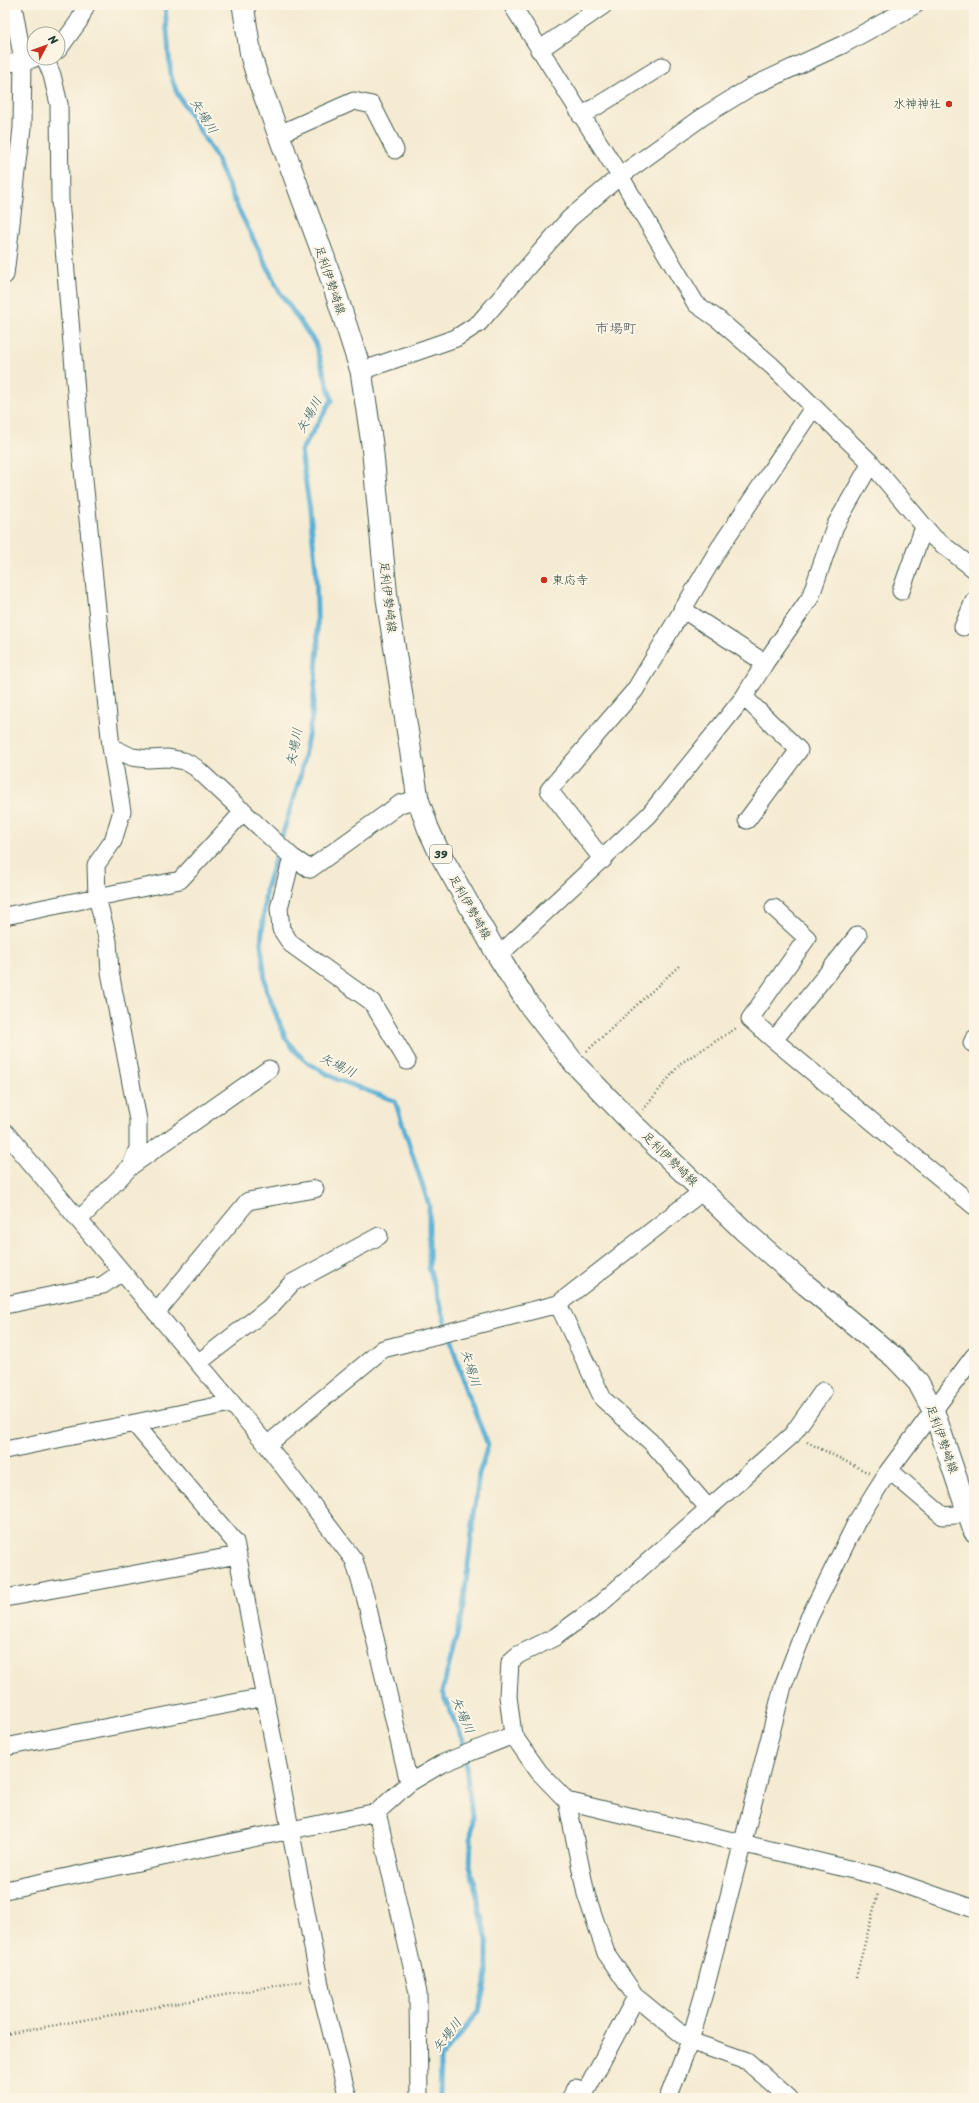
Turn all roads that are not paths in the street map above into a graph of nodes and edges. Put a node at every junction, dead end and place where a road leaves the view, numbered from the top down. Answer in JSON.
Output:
{"nodes":[{"id":1,"x":13,"y":5,"type":"edge"},
{"id":2,"x":86,"y":5,"type":"edge"},
{"id":3,"x":243,"y":5,"type":"edge"},
{"id":4,"x":512,"y":5,"type":"edge"},
{"id":5,"x":604,"y":5,"type":"edge"},
{"id":6,"x":915,"y":5,"type":"edge"},
{"id":7,"x":66,"y":39,"type":"edge"},
{"id":8,"x":539,"y":50,"type":"junction"},
{"id":9,"x":26,"y":60,"type":"edge"},
{"id":10,"x":22,"y":61,"type":"junction"},
{"id":11,"x":5,"y":64,"type":"edge"},
{"id":12,"x":48,"y":66,"type":"edge"},
{"id":13,"x":662,"y":66,"type":"dead end"},
{"id":14,"x":581,"y":116,"type":"junction"},
{"id":15,"x":277,"y":135,"type":"junction"},
{"id":16,"x":395,"y":150,"type":"dead end"},
{"id":17,"x":620,"y":176,"type":"junction"},
{"id":18,"x":5,"y":275,"type":"edge"},
{"id":19,"x":361,"y":371,"type":"junction"},
{"id":20,"x":813,"y":408,"type":"junction"},
{"id":21,"x":871,"y":463,"type":"junction"},
{"id":22,"x":924,"y":527,"type":"junction"},
{"id":23,"x":974,"y":569,"type":"edge"},
{"id":24,"x":901,"y":591,"type":"dead end"},
{"id":25,"x":974,"y":601,"type":"edge"},
{"id":26,"x":682,"y":609,"type":"junction"},
{"id":27,"x":963,"y":627,"type":"dead end"},
{"id":28,"x":765,"y":663,"type":"junction"},
{"id":29,"x":744,"y":697,"type":"junction"},
{"id":30,"x":112,"y":747,"type":"junction"},
{"id":31,"x":418,"y":800,"type":"junction"},
{"id":32,"x":244,"y":811,"type":"junction"},
{"id":33,"x":747,"y":820,"type":"dead end"},
{"id":34,"x":292,"y":857,"type":"junction"},
{"id":35,"x":602,"y":860,"type":"junction"},
{"id":36,"x":97,"y":897,"type":"junction"},
{"id":37,"x":774,"y":908,"type":"dead end"},
{"id":38,"x":5,"y":916,"type":"edge"},
{"id":39,"x":858,"y":935,"type":"dead end"},
{"id":40,"x":498,"y":956,"type":"junction"},
{"id":41,"x":974,"y":1039,"type":"edge"},
{"id":42,"x":774,"y":1040,"type":"junction"},
{"id":43,"x":974,"y":1044,"type":"edge"},
{"id":44,"x":407,"y":1061,"type":"dead end"},
{"id":45,"x":269,"y":1069,"type":"dead end"},
{"id":46,"x":9,"y":1141,"type":"edge"},
{"id":47,"x":131,"y":1166,"type":"junction"},
{"id":48,"x":315,"y":1189,"type":"dead end"},
{"id":49,"x":703,"y":1190,"type":"junction"},
{"id":50,"x":974,"y":1206,"type":"edge"},
{"id":51,"x":79,"y":1220,"type":"junction"},
{"id":52,"x":379,"y":1236,"type":"dead end"},
{"id":53,"x":122,"y":1272,"type":"junction"},
{"id":54,"x":558,"y":1304,"type":"junction"},
{"id":55,"x":5,"y":1305,"type":"edge"},
{"id":56,"x":156,"y":1313,"type":"junction"},
{"id":57,"x":974,"y":1356,"type":"edge"},
{"id":58,"x":198,"y":1363,"type":"junction"},
{"id":59,"x":823,"y":1391,"type":"dead end"},
{"id":60,"x":231,"y":1403,"type":"junction"},
{"id":61,"x":934,"y":1412,"type":"junction"},
{"id":62,"x":134,"y":1423,"type":"junction"},
{"id":63,"x":267,"y":1445,"type":"junction"},
{"id":64,"x":5,"y":1450,"type":"edge"},
{"id":65,"x":886,"y":1475,"type":"junction"},
{"id":66,"x":709,"y":1509,"type":"junction"},
{"id":67,"x":971,"y":1522,"type":"edge"},
{"id":68,"x":238,"y":1555,"type":"junction"},
{"id":69,"x":5,"y":1598,"type":"edge"},
{"id":70,"x":265,"y":1697,"type":"junction"},
{"id":71,"x":513,"y":1735,"type":"junction"},
{"id":72,"x":5,"y":1747,"type":"edge"},
{"id":73,"x":409,"y":1783,"type":"junction"},
{"id":74,"x":567,"y":1801,"type":"junction"},
{"id":75,"x":376,"y":1812,"type":"junction"},
{"id":76,"x":290,"y":1830,"type":"junction"},
{"id":77,"x":744,"y":1844,"type":"junction"},
{"id":78,"x":5,"y":1890,"type":"edge"},
{"id":79,"x":974,"y":1909,"type":"edge"},
{"id":80,"x":636,"y":1997,"type":"junction"},
{"id":81,"x":690,"y":2041,"type":"junction"},
{"id":82,"x":348,"y":2098,"type":"edge"},
{"id":83,"x":420,"y":2098,"type":"edge"},
{"id":84,"x":571,"y":2098,"type":"edge"},
{"id":85,"x":668,"y":2098,"type":"edge"},
{"id":86,"x":789,"y":2098,"type":"edge"}],
"edges":[{"from":1,"to":10,"type":"street"},
{"from":2,"to":7,"type":"street"},
{"from":3,"to":15,"type":"main road","name":"足利伊勢崎線","number":"39"},
{"from":4,"to":8,"type":"street"},
{"from":5,"to":8,"type":"street"},
{"from":6,"to":17,"type":"street"},
{"from":8,"to":14,"type":"street"},
{"from":9,"to":10,"type":"street"},
{"from":10,"to":11,"type":"street"},
{"from":10,"to":18,"type":"street"},
{"from":12,"to":30,"type":"street"},
{"from":13,"to":14,"type":"street"},
{"from":14,"to":17,"type":"street"},
{"from":15,"to":16,"type":"street"},
{"from":15,"to":19,"type":"main road","name":"足利伊勢崎線","number":"39"},
{"from":17,"to":19,"type":"street"},
{"from":17,"to":20,"type":"street"},
{"from":19,"to":31,"type":"main road","name":"足利伊勢崎線","number":"39"},
{"from":20,"to":21,"type":"street"},
{"from":20,"to":26,"type":"street"},
{"from":21,"to":22,"type":"street"},
{"from":21,"to":28,"type":"street"},
{"from":22,"to":23,"type":"street"},
{"from":22,"to":24,"type":"street"},
{"from":25,"to":27,"type":"street"},
{"from":26,"to":28,"type":"street"},
{"from":26,"to":35,"type":"street"},
{"from":28,"to":29,"type":"street"},
{"from":29,"to":33,"type":"street"},
{"from":29,"to":35,"type":"street"},
{"from":30,"to":32,"type":"street"},
{"from":30,"to":36,"type":"street"},
{"from":31,"to":34,"type":"street"},
{"from":31,"to":40,"type":"main road","name":"足利伊勢崎線","number":"39"},
{"from":32,"to":34,"type":"street"},
{"from":32,"to":36,"type":"street"},
{"from":34,"to":44,"type":"street"},
{"from":35,"to":40,"type":"street"},
{"from":36,"to":38,"type":"street"},
{"from":36,"to":47,"type":"street"},
{"from":37,"to":42,"type":"street"},
{"from":39,"to":42,"type":"street"},
{"from":40,"to":49,"type":"main road","name":"足利伊勢崎線","number":"39"},
{"from":41,"to":43,"type":"street"},
{"from":42,"to":50,"type":"street"},
{"from":45,"to":47,"type":"street"},
{"from":46,"to":51,"type":"street"},
{"from":47,"to":51,"type":"street"},
{"from":48,"to":56,"type":"street"},
{"from":49,"to":54,"type":"street"},
{"from":49,"to":61,"type":"main road","name":"足利伊勢崎線","number":"39"},
{"from":51,"to":53,"type":"street"},
{"from":52,"to":58,"type":"street"},
{"from":53,"to":55,"type":"street"},
{"from":53,"to":56,"type":"street"},
{"from":54,"to":63,"type":"street"},
{"from":54,"to":66,"type":"street"},
{"from":56,"to":58,"type":"street"},
{"from":57,"to":61,"type":"street"},
{"from":58,"to":60,"type":"street"},
{"from":59,"to":66,"type":"street"},
{"from":60,"to":62,"type":"street"},
{"from":60,"to":63,"type":"street"},
{"from":61,"to":65,"type":"street"},
{"from":61,"to":67,"type":"main road","name":"足利伊勢崎線","number":"39"},
{"from":62,"to":64,"type":"street"},
{"from":62,"to":68,"type":"street"},
{"from":63,"to":73,"type":"street"},
{"from":65,"to":67,"type":"street"},
{"from":65,"to":77,"type":"street"},
{"from":66,"to":71,"type":"street"},
{"from":68,"to":69,"type":"street"},
{"from":68,"to":70,"type":"street"},
{"from":70,"to":72,"type":"street"},
{"from":70,"to":76,"type":"street"},
{"from":71,"to":73,"type":"street"},
{"from":71,"to":74,"type":"street"},
{"from":73,"to":75,"type":"street"},
{"from":74,"to":77,"type":"street"},
{"from":74,"to":80,"type":"street"},
{"from":75,"to":76,"type":"street"},
{"from":75,"to":83,"type":"street"},
{"from":76,"to":78,"type":"street"},
{"from":76,"to":82,"type":"street"},
{"from":77,"to":79,"type":"street"},
{"from":77,"to":81,"type":"street"},
{"from":80,"to":81,"type":"street"},
{"from":80,"to":84,"type":"street"},
{"from":81,"to":85,"type":"street"},
{"from":81,"to":86,"type":"street"}]}
